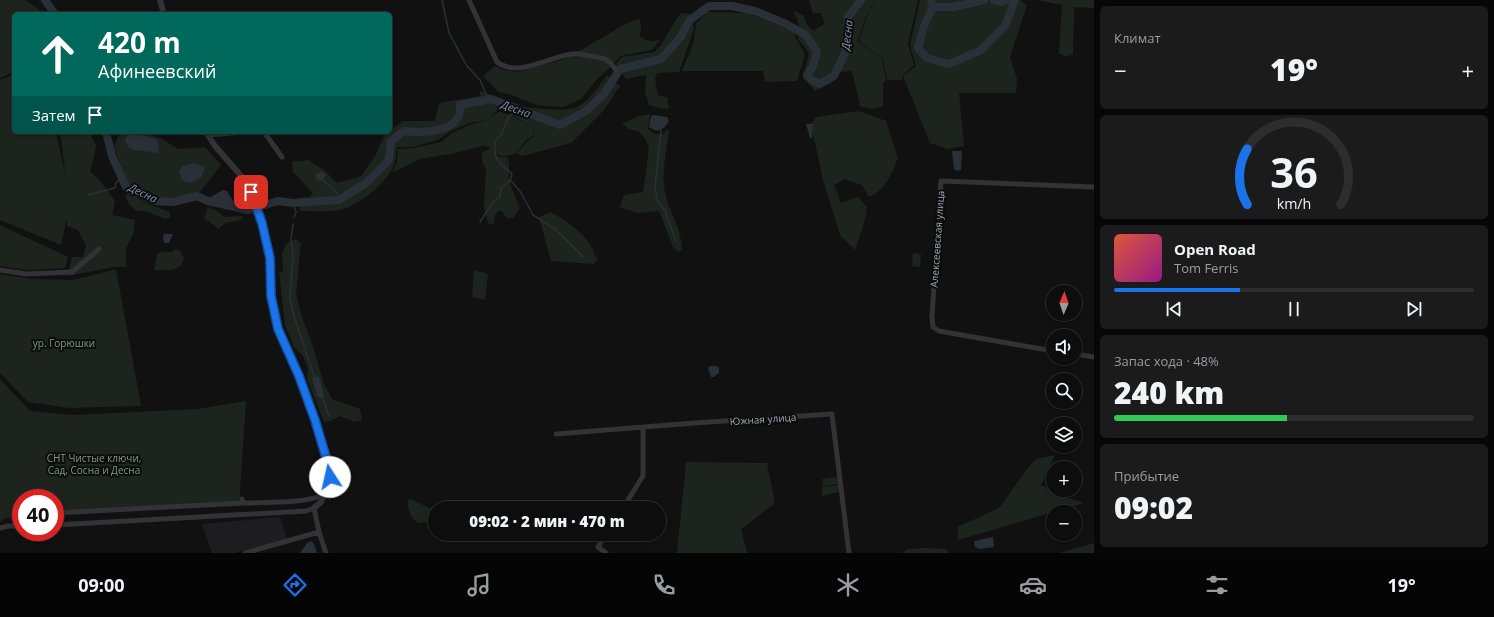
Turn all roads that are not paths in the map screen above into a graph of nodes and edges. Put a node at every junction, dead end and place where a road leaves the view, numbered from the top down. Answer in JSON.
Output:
{"nodes":[{"id":1,"x":160,"y":0,"type":"edge"},
{"id":2,"x":469,"y":0,"type":"edge"},
{"id":3,"x":163,"y":12,"type":"edge"},
{"id":4,"x":616,"y":70,"type":"dead end"},
{"id":5,"x":207,"y":134,"type":"edge"},
{"id":6,"x":265,"y":134,"type":"edge"},
{"id":7,"x":282,"y":157,"type":"dead end"},
{"id":8,"x":1094,"y":187,"type":"edge"},
{"id":9,"x":99,"y":249,"type":"dead end"},
{"id":10,"x":0,"y":270,"type":"edge"},
{"id":11,"x":1046,"y":350,"type":"edge"},
{"id":12,"x":1082,"y":355,"type":"edge"},
{"id":13,"x":1094,"y":357,"type":"edge"},
{"id":14,"x":643,"y":428,"type":"junction"},
{"id":15,"x":556,"y":434,"type":"dead end"},
{"id":16,"x":325,"y":495,"type":"junction"},
{"id":17,"x":627,"y":501,"type":"edge"},
{"id":18,"x":314,"y":508,"type":"junction"},
{"id":19,"x":64,"y":512,"type":"edge"},
{"id":20,"x":64,"y":524,"type":"edge"},
{"id":21,"x":12,"y":526,"type":"edge"},
{"id":22,"x":0,"y":528,"type":"edge"},
{"id":23,"x":319,"y":532,"type":"junction"},
{"id":24,"x":602,"y":541,"type":"edge"},
{"id":25,"x":245,"y":553,"type":"edge"},
{"id":26,"x":326,"y":553,"type":"edge"},
{"id":27,"x":606,"y":553,"type":"edge"},
{"id":28,"x":849,"y":553,"type":"edge"}],
"edges":[{"from":1,"to":3,"type":"street"},
{"from":2,"to":4,"type":"street"},
{"from":5,"to":16,"type":"street"},
{"from":6,"to":7,"type":"street"},
{"from":8,"to":11,"type":"street","name":"Алексеевская улица"},
{"from":9,"to":10,"type":"street"},
{"from":12,"to":13,"type":"street"},
{"from":14,"to":15,"type":"street","name":"Южная улица"},
{"from":14,"to":17,"type":"street"},
{"from":14,"to":28,"type":"street","name":"Южная улица"},
{"from":16,"to":18,"type":"street"},
{"from":16,"to":19,"type":"street"},
{"from":18,"to":20,"type":"street"},
{"from":18,"to":23,"type":"street"},
{"from":21,"to":22,"type":"street"},
{"from":23,"to":25,"type":"street"},
{"from":23,"to":26,"type":"street"},
{"from":24,"to":27,"type":"street"}]}
